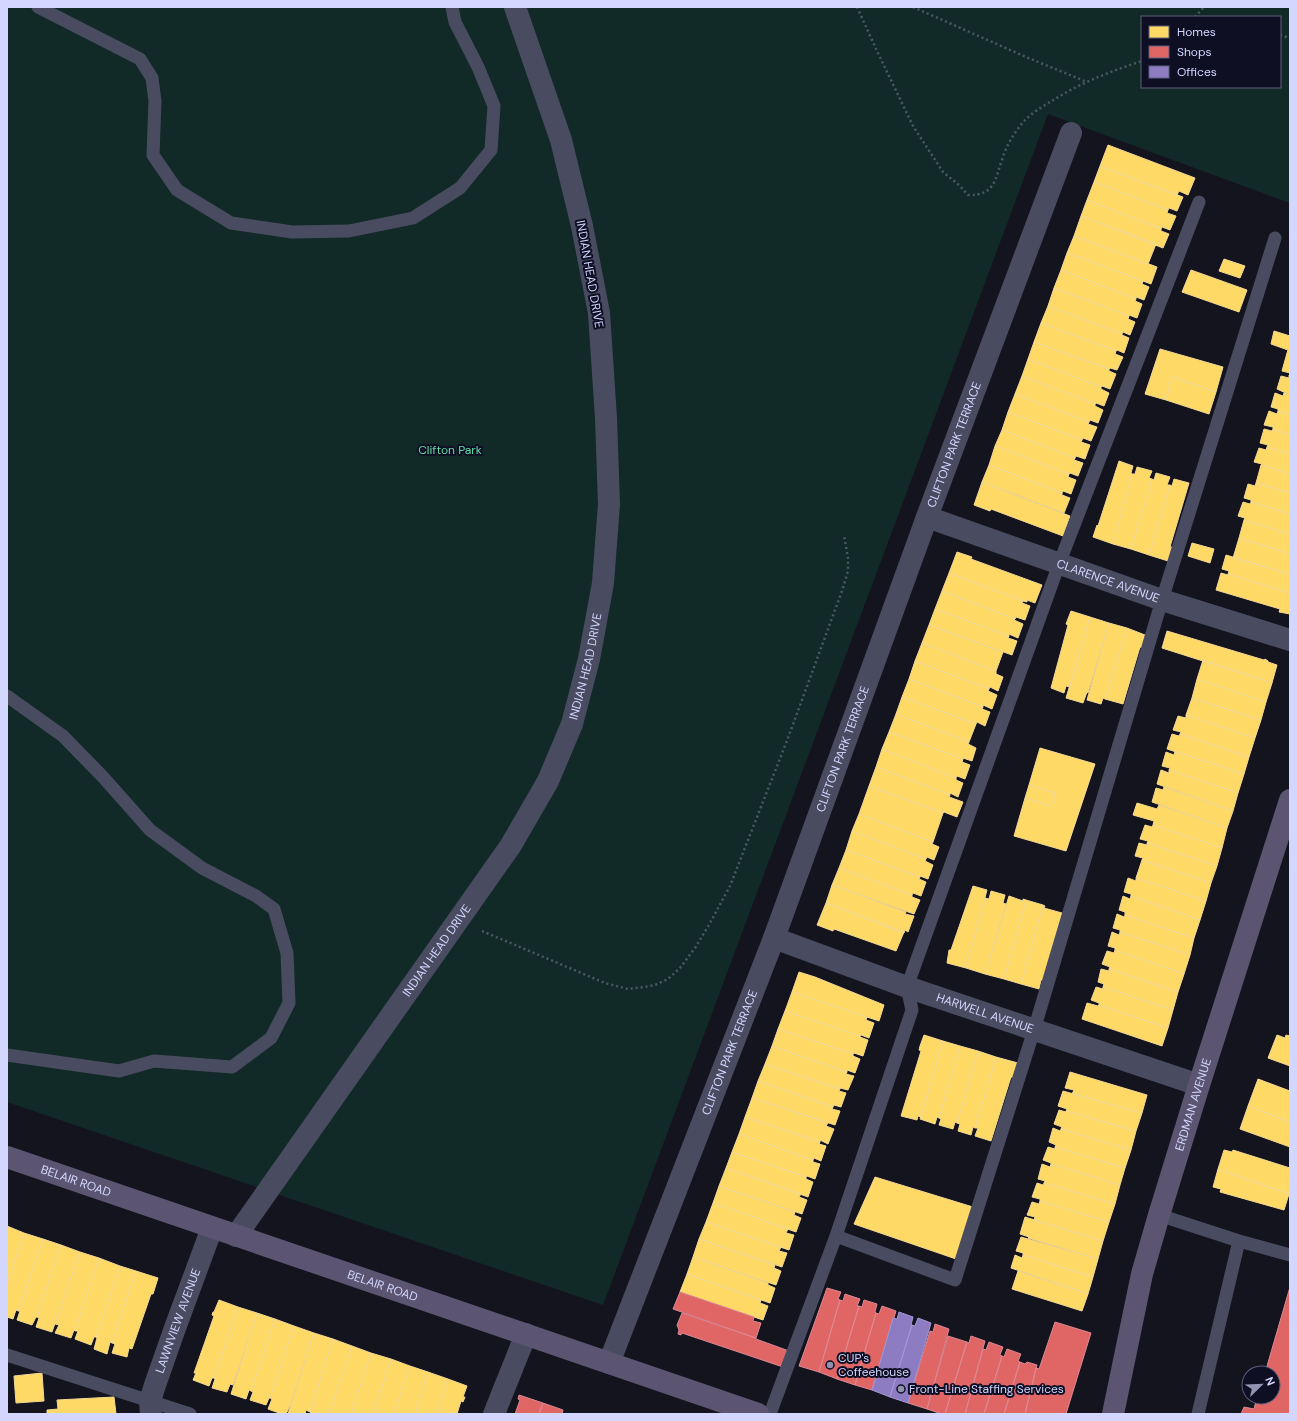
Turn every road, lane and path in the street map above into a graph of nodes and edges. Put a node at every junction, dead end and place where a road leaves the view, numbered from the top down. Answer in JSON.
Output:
{"nodes":[{"id":1,"x":38,"y":7,"type":"edge"},
{"id":2,"x":452,"y":7,"type":"edge"},
{"id":3,"x":515,"y":7,"type":"edge"},
{"id":4,"x":857,"y":7,"type":"edge"},
{"id":5,"x":913,"y":7,"type":"edge"},
{"id":6,"x":1204,"y":7,"type":"edge"},
{"id":7,"x":1196,"y":16,"type":"edge"},
{"id":8,"x":1141,"y":61,"type":"edge"},
{"id":9,"x":1087,"y":82,"type":"junction"},
{"id":10,"x":1071,"y":133,"type":"dead end"},
{"id":11,"x":1199,"y":202,"type":"dead end"},
{"id":12,"x":1275,"y":238,"type":"dead end"},
{"id":13,"x":927,"y":517,"type":"junction"},
{"id":14,"x":844,"y":535,"type":"dead end"},
{"id":15,"x":1059,"y":564,"type":"junction"},
{"id":16,"x":1162,"y":600,"type":"junction"},
{"id":17,"x":1290,"y":640,"type":"edge"},
{"id":18,"x":7,"y":696,"type":"edge"},
{"id":19,"x":1290,"y":800,"type":"edge"},
{"id":20,"x":458,"y":921,"type":"junction"},
{"id":21,"x":774,"y":938,"type":"junction"},
{"id":22,"x":907,"y":987,"type":"junction"},
{"id":23,"x":1034,"y":1030,"type":"junction"},
{"id":24,"x":7,"y":1056,"type":"edge"},
{"id":25,"x":1199,"y":1085,"type":"junction"},
{"id":26,"x":7,"y":1157,"type":"edge"},
{"id":27,"x":1159,"y":1215,"type":"junction"},
{"id":28,"x":212,"y":1228,"type":"junction"},
{"id":29,"x":236,"y":1236,"type":"junction"},
{"id":30,"x":836,"y":1236,"type":"junction"},
{"id":31,"x":1239,"y":1241,"type":"junction"},
{"id":32,"x":1290,"y":1255,"type":"edge"},
{"id":33,"x":526,"y":1334,"type":"junction"},
{"id":34,"x":7,"y":1355,"type":"edge"},
{"id":35,"x":609,"y":1363,"type":"junction"},
{"id":36,"x":151,"y":1407,"type":"edge"},
{"id":37,"x":190,"y":1414,"type":"edge"},
{"id":38,"x":494,"y":1414,"type":"edge"},
{"id":39,"x":758,"y":1414,"type":"edge"},
{"id":40,"x":770,"y":1414,"type":"edge"},
{"id":41,"x":1113,"y":1414,"type":"edge"},
{"id":42,"x":1198,"y":1414,"type":"edge"}],
"edges":[{"from":1,"to":2,"type":"lane"},
{"from":3,"to":20,"type":"street","name":"INDIAN HEAD DRIVE"},
{"from":4,"to":9,"type":"path"},
{"from":5,"to":9,"type":"path"},
{"from":6,"to":7,"type":"path"},
{"from":8,"to":9,"type":"path"},
{"from":10,"to":13,"type":"street","name":"CLIFTON PARK TERRACE"},
{"from":11,"to":15,"type":"lane"},
{"from":12,"to":16,"type":"lane"},
{"from":13,"to":15,"type":"street","name":"CLARENCE AVENUE"},
{"from":13,"to":21,"type":"street","name":"CLIFTON PARK TERRACE"},
{"from":14,"to":20,"type":"path"},
{"from":15,"to":16,"type":"street","name":"CLARENCE AVENUE"},
{"from":15,"to":22,"type":"lane"},
{"from":16,"to":17,"type":"street","name":"CLARENCE AVENUE"},
{"from":16,"to":23,"type":"lane"},
{"from":18,"to":24,"type":"lane"},
{"from":19,"to":25,"type":"main road","name":"ERDMAN AVENUE"},
{"from":20,"to":29,"type":"street","name":"INDIAN HEAD DRIVE"},
{"from":21,"to":22,"type":"street","name":"HARWELL AVENUE"},
{"from":21,"to":35,"type":"street","name":"CLIFTON PARK TERRACE"},
{"from":22,"to":23,"type":"street","name":"HARWELL AVENUE"},
{"from":22,"to":30,"type":"lane"},
{"from":23,"to":25,"type":"street","name":"HARWELL AVENUE"},
{"from":23,"to":30,"type":"lane"},
{"from":25,"to":27,"type":"main road","name":"ERDMAN AVENUE"},
{"from":26,"to":28,"type":"main road","name":"BELAIR ROAD"},
{"from":27,"to":31,"type":"lane"},
{"from":27,"to":41,"type":"main road","name":"ERDMAN AVENUE"},
{"from":28,"to":29,"type":"main road","name":"BELAIR ROAD"},
{"from":28,"to":36,"type":"street","name":"LAWNVIEW AVENUE"},
{"from":29,"to":33,"type":"main road","name":"BELAIR ROAD"},
{"from":30,"to":40,"type":"lane"},
{"from":31,"to":32,"type":"lane"},
{"from":31,"to":42,"type":"lane"},
{"from":33,"to":35,"type":"main road","name":"BELAIR ROAD"},
{"from":33,"to":38,"type":"street"},
{"from":34,"to":36,"type":"lane"},
{"from":35,"to":39,"type":"main road","name":"BELAIR ROAD"},
{"from":36,"to":37,"type":"lane"}]}
